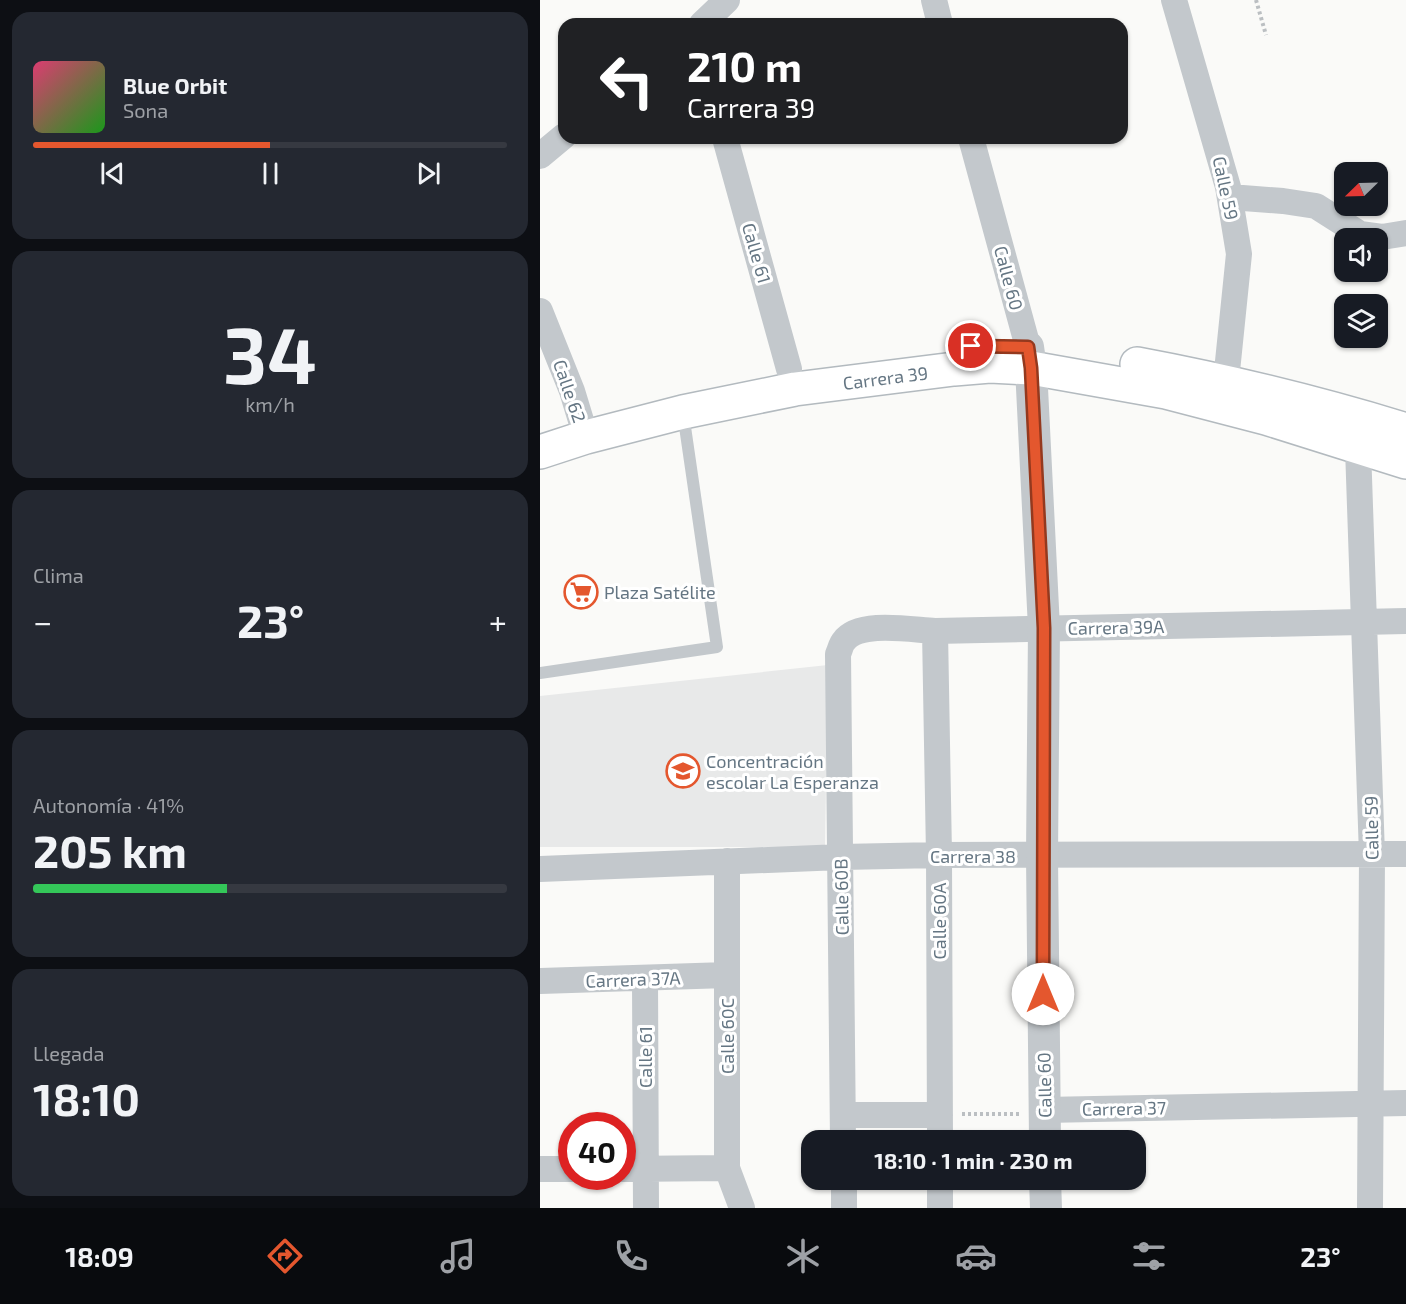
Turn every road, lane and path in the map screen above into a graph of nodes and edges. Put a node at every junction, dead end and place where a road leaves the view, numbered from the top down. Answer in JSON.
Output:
{"nodes":[{"id":1,"x":728,"y":0,"type":"edge"},
{"id":2,"x":934,"y":0,"type":"edge"},
{"id":3,"x":1174,"y":0,"type":"edge"},
{"id":4,"x":1256,"y":0,"type":"edge"},
{"id":5,"x":708,"y":18,"type":"edge"},
{"id":6,"x":938,"y":18,"type":"edge"},
{"id":7,"x":1266,"y":35,"type":"dead end"},
{"id":8,"x":558,"y":141,"type":"edge"},
{"id":9,"x":727,"y":144,"type":"edge"},
{"id":10,"x":973,"y":144,"type":"edge"},
{"id":11,"x":540,"y":156,"type":"edge"},
{"id":12,"x":1230,"y":197,"type":"junction"},
{"id":13,"x":1406,"y":233,"type":"edge"},
{"id":14,"x":540,"y":311,"type":"edge"},
{"id":15,"x":1029,"y":357,"type":"junction"},
{"id":16,"x":789,"y":369,"type":"junction"},
{"id":17,"x":1226,"y":381,"type":"junction"},
{"id":18,"x":683,"y":412,"type":"junction"},
{"id":19,"x":584,"y":428,"type":"junction"},
{"id":20,"x":1406,"y":430,"type":"edge"},
{"id":21,"x":540,"y":432,"type":"edge"},
{"id":22,"x":1358,"y":448,"type":"junction"},
{"id":23,"x":540,"y":452,"type":"edge"},
{"id":24,"x":1406,"y":462,"type":"edge"},
{"id":25,"x":1365,"y":621,"type":"junction"},
{"id":26,"x":1406,"y":621,"type":"edge"},
{"id":27,"x":1044,"y":628,"type":"junction"},
{"id":28,"x":935,"y":631,"type":"junction"},
{"id":29,"x":838,"y":654,"type":"joint"},
{"id":30,"x":540,"y":673,"type":"edge"},
{"id":31,"x":1406,"y":854,"type":"edge"},
{"id":32,"x":939,"y":855,"type":"junction"},
{"id":33,"x":1372,"y":855,"type":"junction"},
{"id":34,"x":1042,"y":856,"type":"junction"},
{"id":35,"x":841,"y":857,"type":"junction"},
{"id":36,"x":727,"y":861,"type":"junction"},
{"id":37,"x":540,"y":869,"type":"edge"},
{"id":38,"x":727,"y":975,"type":"junction"},
{"id":39,"x":645,"y":979,"type":"junction"},
{"id":40,"x":540,"y":981,"type":"edge"},
{"id":41,"x":1370,"y":1103,"type":"junction"},
{"id":42,"x":1406,"y":1103,"type":"edge"},
{"id":43,"x":940,"y":1114,"type":"junction"},
{"id":44,"x":1044,"y":1125,"type":"edge"},
{"id":45,"x":843,"y":1128,"type":"edge"},
{"id":46,"x":940,"y":1130,"type":"edge"},
{"id":47,"x":636,"y":1134,"type":"edge"},
{"id":48,"x":727,"y":1168,"type":"junction"},
{"id":49,"x":540,"y":1169,"type":"edge"},
{"id":50,"x":558,"y":1169,"type":"edge"},
{"id":51,"x":636,"y":1169,"type":"edge"},
{"id":52,"x":636,"y":1176,"type":"edge"},
{"id":53,"x":844,"y":1190,"type":"edge"},
{"id":54,"x":940,"y":1190,"type":"edge"},
{"id":55,"x":1045,"y":1190,"type":"edge"},
{"id":56,"x":645,"y":1208,"type":"edge"},
{"id":57,"x":742,"y":1208,"type":"edge"},
{"id":58,"x":844,"y":1208,"type":"edge"},
{"id":59,"x":940,"y":1208,"type":"edge"},
{"id":60,"x":1046,"y":1208,"type":"edge"},
{"id":61,"x":1370,"y":1208,"type":"edge"}],
"edges":[{"from":1,"to":5,"type":"street"},
{"from":2,"to":6,"type":"street"},
{"from":3,"to":12,"type":"street","name":"Calle 59"},
{"from":4,"to":7,"type":"path"},
{"from":8,"to":11,"type":"street"},
{"from":9,"to":16,"type":"street","name":"Calle 61"},
{"from":10,"to":15,"type":"street","name":"Calle 60"},
{"from":12,"to":13,"type":"street"},
{"from":12,"to":17,"type":"street","name":"Calle 59"},
{"from":14,"to":19,"type":"street","name":"Calle 62"},
{"from":15,"to":16,"type":"main road","name":"Carrera 39"},
{"from":15,"to":17,"type":"main road","name":"Carrera 39"},
{"from":15,"to":18,"type":"main road","name":"Carrera 39"},
{"from":15,"to":22,"type":"main road","name":"Carrera 39"},
{"from":15,"to":27,"type":"street","name":"Calle 60"},
{"from":16,"to":19,"type":"main road","name":"Carrera 39"},
{"from":17,"to":20,"type":"main road","name":"Carrera 39"},
{"from":18,"to":19,"type":"main road","name":"Carrera 39"},
{"from":18,"to":30,"type":"lane"},
{"from":19,"to":21,"type":"main road","name":"Carrera 39"},
{"from":19,"to":23,"type":"main road","name":"Carrera 39"},
{"from":22,"to":24,"type":"main road","name":"Carrera 39"},
{"from":22,"to":25,"type":"street","name":"Calle 59"},
{"from":25,"to":26,"type":"street","name":"Carrera 39A"},
{"from":25,"to":27,"type":"street","name":"Carrera 39A"},
{"from":25,"to":33,"type":"street","name":"Calle 59"},
{"from":27,"to":28,"type":"street","name":"Carrera 39A"},
{"from":27,"to":34,"type":"street","name":"Calle 60"},
{"from":28,"to":29,"type":"street","name":"Carrera 39A"},
{"from":28,"to":32,"type":"street","name":"Calle 60A"},
{"from":29,"to":35,"type":"street","name":"Calle 60B"},
{"from":31,"to":33,"type":"street","name":"Carrera 38"},
{"from":32,"to":34,"type":"street","name":"Carrera 38"},
{"from":32,"to":35,"type":"street","name":"Carrera 38"},
{"from":32,"to":43,"type":"street","name":"Calle 60A"},
{"from":33,"to":34,"type":"street","name":"Carrera 38"},
{"from":33,"to":41,"type":"street","name":"Calle 59"},
{"from":34,"to":44,"type":"street","name":"Calle 60"},
{"from":35,"to":36,"type":"street","name":"Carrera 38"},
{"from":35,"to":45,"type":"street","name":"Calle 60B"},
{"from":36,"to":37,"type":"street","name":"Carrera 38"},
{"from":36,"to":38,"type":"street","name":"Calle 60C"},
{"from":38,"to":39,"type":"street","name":"Carrera 37A"},
{"from":38,"to":48,"type":"street","name":"Calle 60C"},
{"from":39,"to":40,"type":"street","name":"Carrera 37A"},
{"from":39,"to":47,"type":"street","name":"Calle 61"},
{"from":41,"to":42,"type":"street","name":"Carrera 37"},
{"from":41,"to":44,"type":"street","name":"Carrera 37"},
{"from":41,"to":61,"type":"street","name":"Calle 59"},
{"from":43,"to":44,"type":"path"},
{"from":43,"to":45,"type":"street"},
{"from":43,"to":46,"type":"street","name":"Calle 60A"},
{"from":48,"to":51,"type":"street"},
{"from":48,"to":57,"type":"street","name":"Calle 60C"},
{"from":49,"to":50,"type":"street"},
{"from":52,"to":56,"type":"street","name":"Calle 61"},
{"from":53,"to":58,"type":"street"},
{"from":54,"to":59,"type":"street"},
{"from":55,"to":60,"type":"street"}]}
